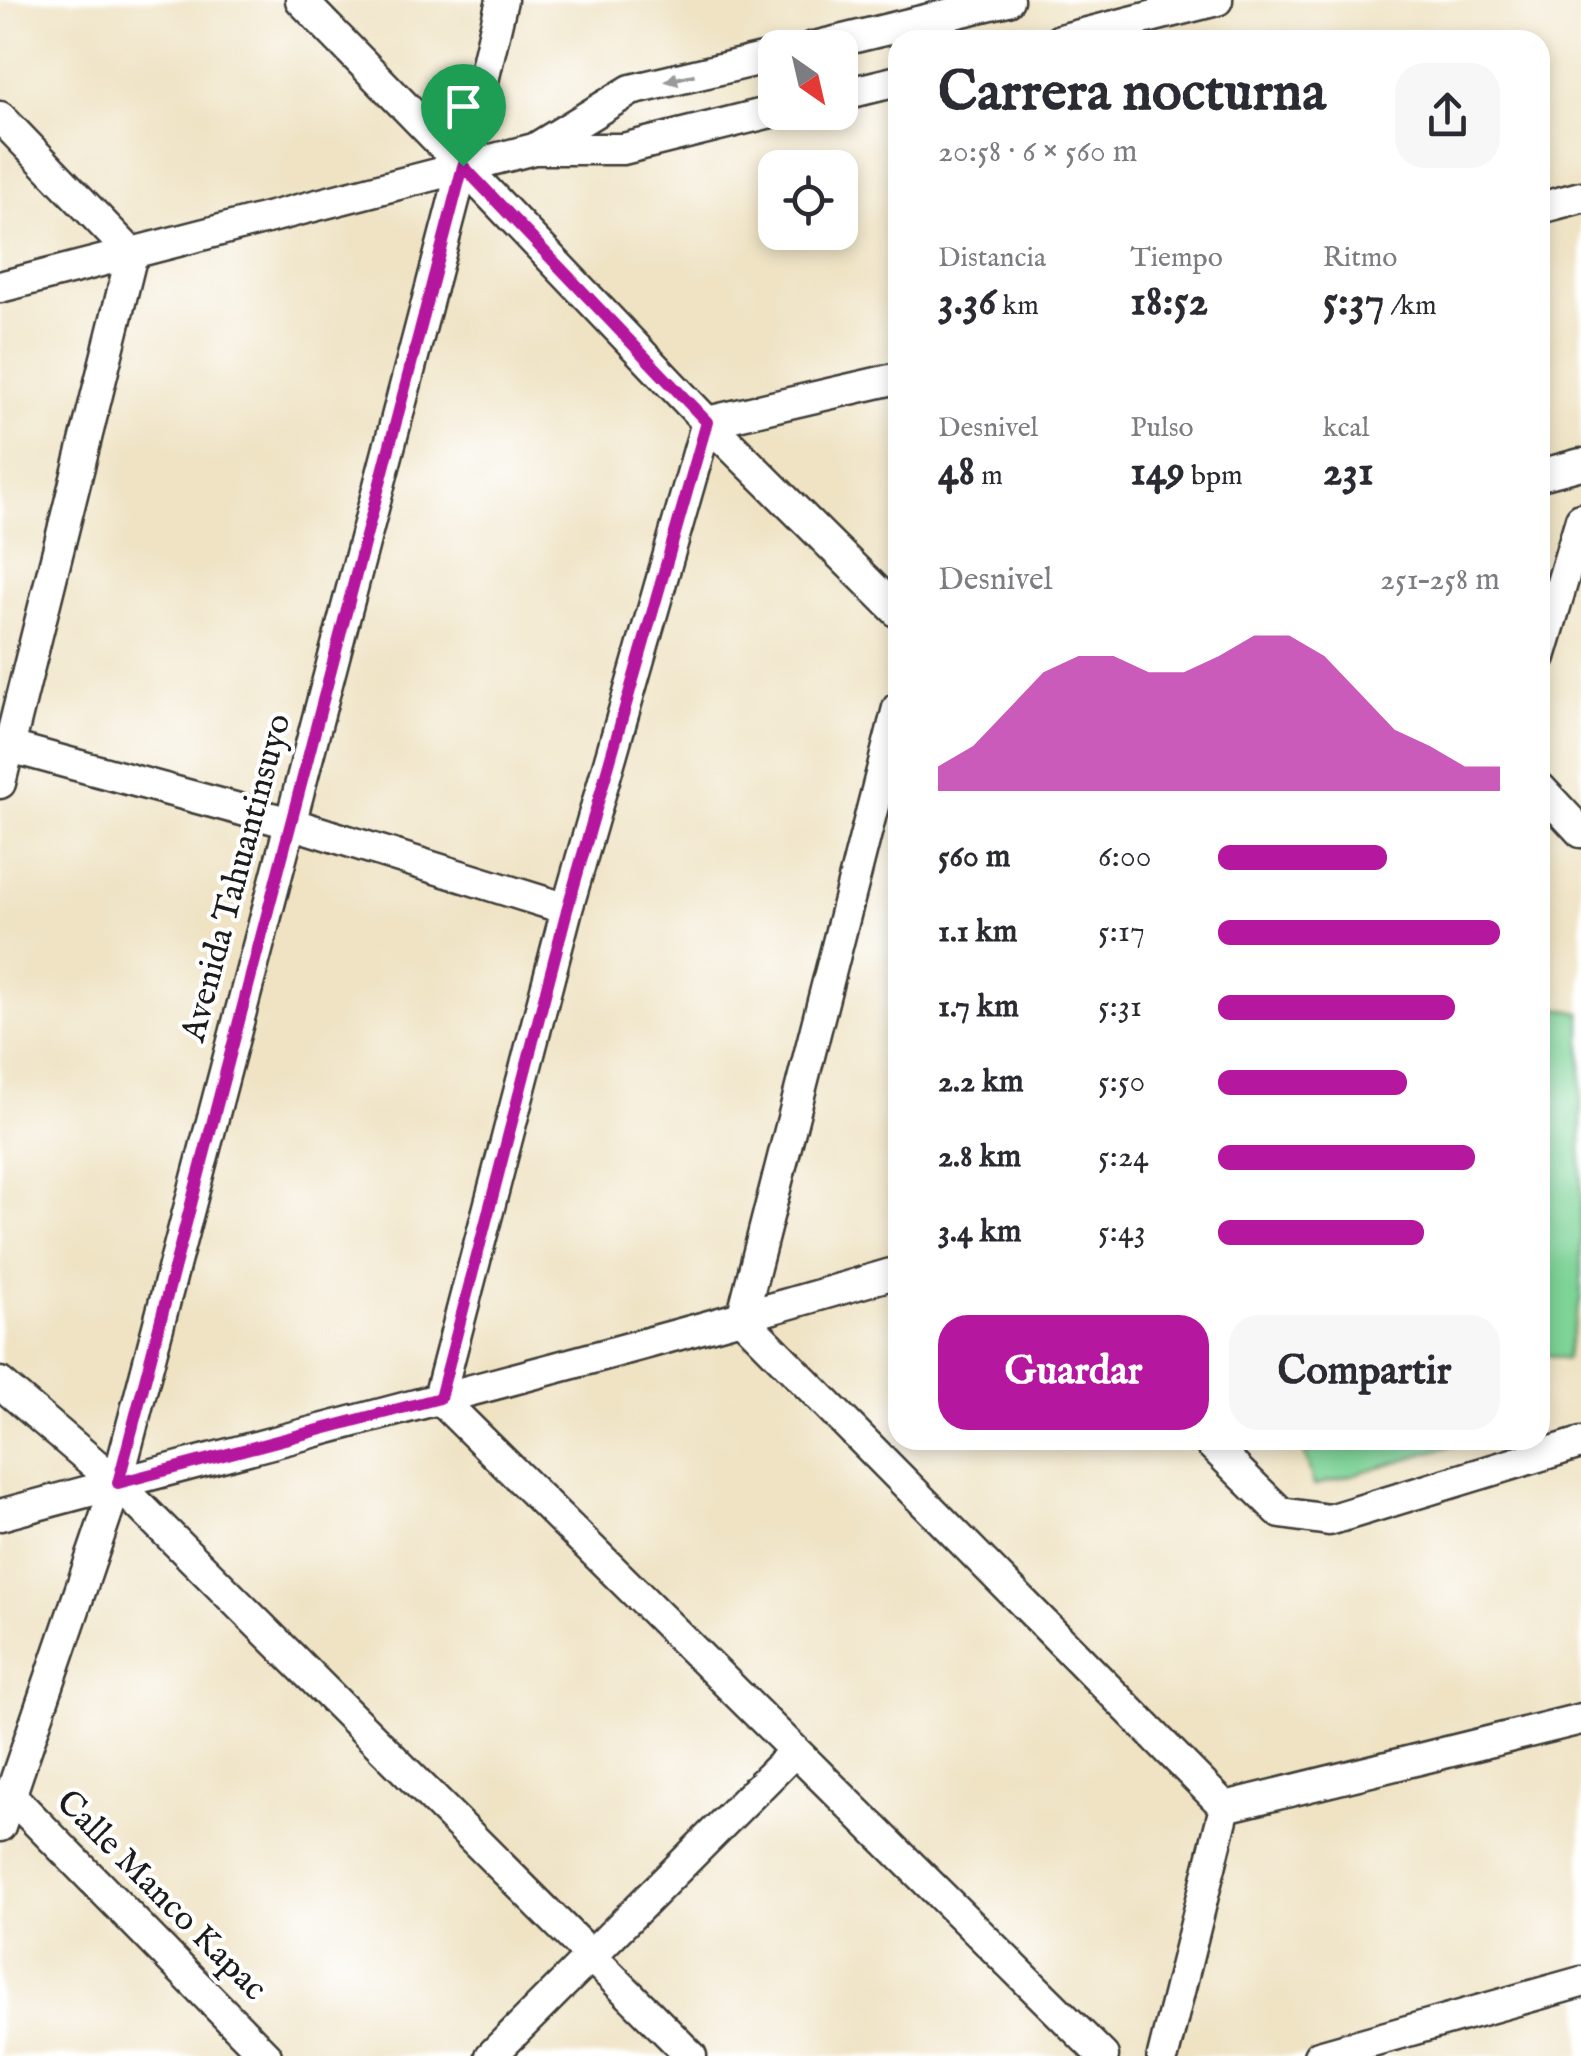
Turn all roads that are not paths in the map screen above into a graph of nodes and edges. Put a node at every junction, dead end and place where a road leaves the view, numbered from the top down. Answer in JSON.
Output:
{"nodes":[{"id":1,"x":302,"y":0,"type":"edge"},
{"id":2,"x":502,"y":0,"type":"edge"},
{"id":3,"x":1008,"y":0,"type":"edge"},
{"id":4,"x":1217,"y":0,"type":"edge"},
{"id":5,"x":1120,"y":22,"type":"edge"},
{"id":6,"x":1093,"y":30,"type":"edge"},
{"id":7,"x":858,"y":36,"type":"edge"},
{"id":8,"x":758,"y":60,"type":"edge"},
{"id":9,"x":888,"y":83,"type":"edge"},
{"id":10,"x":858,"y":90,"type":"edge"},
{"id":11,"x":758,"y":115,"type":"edge"},
{"id":12,"x":0,"y":118,"type":"edge"},
{"id":13,"x":534,"y":149,"type":"junction"},
{"id":14,"x":463,"y":166,"type":"junction"},
{"id":15,"x":1581,"y":197,"type":"edge"},
{"id":16,"x":1550,"y":205,"type":"edge"},
{"id":17,"x":132,"y":254,"type":"junction"},
{"id":18,"x":0,"y":288,"type":"edge"},
{"id":19,"x":888,"y":380,"type":"edge"},
{"id":20,"x":707,"y":422,"type":"junction"},
{"id":21,"x":1581,"y":464,"type":"edge"},
{"id":22,"x":1550,"y":472,"type":"edge"},
{"id":23,"x":1581,"y":520,"type":"edge"},
{"id":24,"x":888,"y":602,"type":"edge"},
{"id":25,"x":1550,"y":624,"type":"edge"},
{"id":26,"x":10,"y":746,"type":"junction"},
{"id":27,"x":888,"y":747,"type":"edge"},
{"id":28,"x":0,"y":783,"type":"edge"},
{"id":29,"x":1550,"y":799,"type":"edge"},
{"id":30,"x":290,"y":823,"type":"junction"},
{"id":31,"x":1581,"y":832,"type":"edge"},
{"id":32,"x":567,"y":910,"type":"junction"},
{"id":33,"x":888,"y":1275,"type":"edge"},
{"id":34,"x":742,"y":1318,"type":"junction"},
{"id":35,"x":0,"y":1383,"type":"edge"},
{"id":36,"x":440,"y":1398,"type":"junction"},
{"id":37,"x":1581,"y":1444,"type":"edge"},
{"id":38,"x":1218,"y":1450,"type":"edge"},
{"id":39,"x":118,"y":1483,"type":"junction"},
{"id":40,"x":0,"y":1515,"type":"edge"},
{"id":41,"x":1581,"y":1718,"type":"edge"},
{"id":42,"x":795,"y":1751,"type":"junction"},
{"id":43,"x":4,"y":1795,"type":"edge"},
{"id":44,"x":1225,"y":1807,"type":"junction"},
{"id":45,"x":0,"y":1826,"type":"edge"},
{"id":46,"x":591,"y":1956,"type":"junction"},
{"id":47,"x":1581,"y":1982,"type":"edge"},
{"id":48,"x":266,"y":2056,"type":"edge"},
{"id":49,"x":491,"y":2056,"type":"edge"},
{"id":50,"x":691,"y":2056,"type":"edge"},
{"id":51,"x":1103,"y":2056,"type":"edge"},
{"id":52,"x":1163,"y":2056,"type":"edge"},
{"id":53,"x":1320,"y":2056,"type":"edge"}],
"edges":[{"from":1,"to":14,"type":"street"},
{"from":2,"to":14,"type":"street","name":"Avenida Tahuantinsuyo"},
{"from":3,"to":7,"type":"street"},
{"from":4,"to":5,"type":"street"},
{"from":5,"to":6,"type":"street"},
{"from":8,"to":13,"type":"street","one_way":true},
{"from":9,"to":10,"type":"street"},
{"from":11,"to":13,"type":"street"},
{"from":12,"to":17,"type":"street"},
{"from":13,"to":14,"type":"street"},
{"from":14,"to":17,"type":"street"},
{"from":14,"to":20,"type":"street"},
{"from":14,"to":30,"type":"street","name":"Avenida Tahuantinsuyo"},
{"from":15,"to":16,"type":"street"},
{"from":17,"to":18,"type":"street"},
{"from":17,"to":26,"type":"street"},
{"from":19,"to":20,"type":"street"},
{"from":20,"to":24,"type":"street"},
{"from":20,"to":32,"type":"street"},
{"from":21,"to":22,"type":"street"},
{"from":23,"to":25,"type":"street"},
{"from":26,"to":28,"type":"street"},
{"from":26,"to":30,"type":"street"},
{"from":27,"to":34,"type":"street"},
{"from":29,"to":31,"type":"street"},
{"from":30,"to":32,"type":"street"},
{"from":30,"to":39,"type":"street","name":"Avenida Tahuantinsuyo"},
{"from":32,"to":36,"type":"street"},
{"from":33,"to":34,"type":"street"},
{"from":34,"to":36,"type":"street"},
{"from":34,"to":44,"type":"street"},
{"from":35,"to":39,"type":"street"},
{"from":36,"to":39,"type":"street"},
{"from":36,"to":42,"type":"street"},
{"from":37,"to":38,"type":"street"},
{"from":39,"to":40,"type":"street"},
{"from":39,"to":43,"type":"street","name":"Avenida Tahuantinsuyo"},
{"from":39,"to":46,"type":"street"},
{"from":41,"to":44,"type":"street"},
{"from":42,"to":46,"type":"street"},
{"from":42,"to":51,"type":"street"},
{"from":43,"to":45,"type":"street","name":"Avenida Tahuantinsuyo"},
{"from":43,"to":48,"type":"street","name":"Calle Manco Kapac"},
{"from":44,"to":52,"type":"street"},
{"from":46,"to":49,"type":"street"},
{"from":46,"to":50,"type":"street"},
{"from":47,"to":53,"type":"street"}]}
